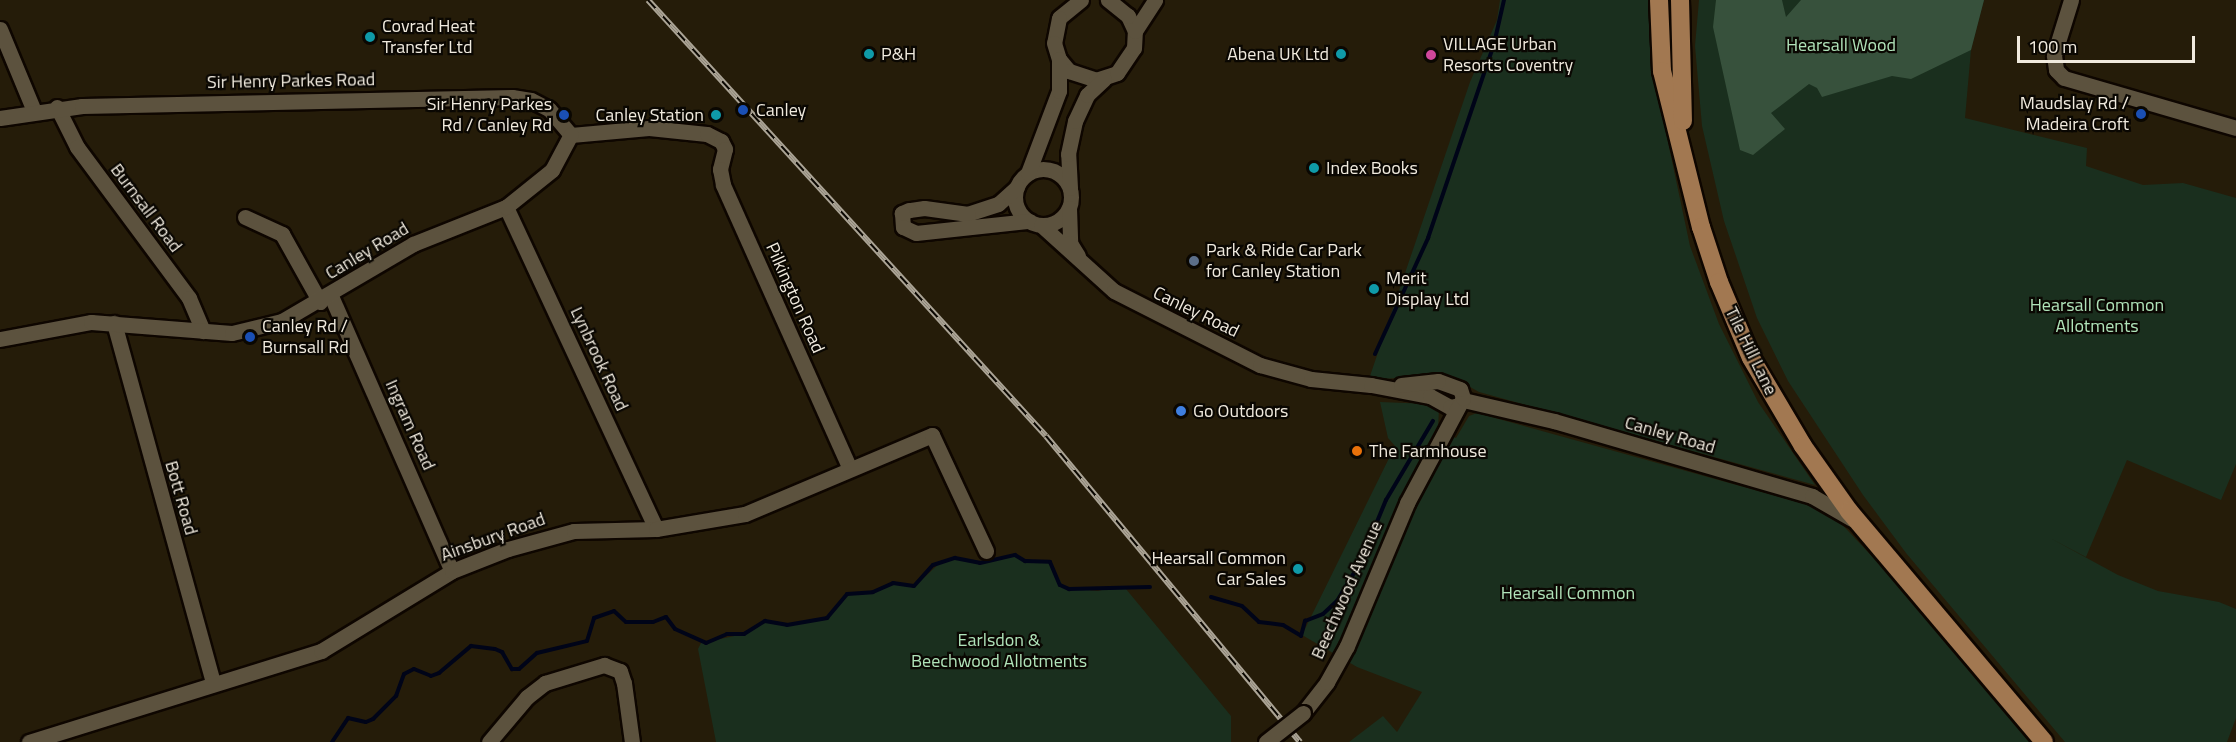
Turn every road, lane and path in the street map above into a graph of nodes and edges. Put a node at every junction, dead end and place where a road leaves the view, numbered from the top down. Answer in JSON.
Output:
{"nodes":[{"id":1,"x":1081,"y":0,"type":"edge"},
{"id":2,"x":1147,"y":0,"type":"edge"},
{"id":3,"x":1155,"y":0,"type":"edge"},
{"id":4,"x":1659,"y":0,"type":"edge"},
{"id":5,"x":1680,"y":0,"type":"edge"},
{"id":6,"x":2071,"y":0,"type":"edge"},
{"id":7,"x":1114,"y":3,"type":"edge"},
{"id":8,"x":0,"y":29,"type":"edge"},
{"id":9,"x":1135,"y":31,"type":"junction"},
{"id":10,"x":1059,"y":59,"type":"junction"},
{"id":11,"x":1104,"y":78,"type":"junction"},
{"id":12,"x":57,"y":107,"type":"junction"},
{"id":13,"x":34,"y":111,"type":"junction"},
{"id":14,"x":0,"y":118,"type":"edge"},
{"id":15,"x":2236,"y":128,"type":"edge"},
{"id":16,"x":571,"y":135,"type":"junction"},
{"id":17,"x":1685,"y":157,"type":"junction"},
{"id":18,"x":1028,"y":173,"type":"junction"},
{"id":19,"x":1017,"y":187,"type":"junction"},
{"id":20,"x":1070,"y":190,"type":"junction"},
{"id":21,"x":506,"y":207,"type":"junction"},
{"id":22,"x":1069,"y":208,"type":"junction"},
{"id":23,"x":245,"y":217,"type":"dead end"},
{"id":24,"x":1035,"y":223,"type":"junction"},
{"id":25,"x":1084,"y":267,"type":"junction"},
{"id":26,"x":326,"y":299,"type":"junction"},
{"id":27,"x":114,"y":323,"type":"junction"},
{"id":28,"x":203,"y":331,"type":"junction"},
{"id":29,"x":0,"y":339,"type":"edge"},
{"id":30,"x":1371,"y":385,"type":"junction"},
{"id":31,"x":1454,"y":403,"type":"junction"},
{"id":32,"x":850,"y":469,"type":"junction"},
{"id":33,"x":1860,"y":525,"type":"junction"},
{"id":34,"x":656,"y":529,"type":"junction"},
{"id":35,"x":986,"y":551,"type":"dead end"},
{"id":36,"x":452,"y":571,"type":"junction"},
{"id":37,"x":213,"y":682,"type":"junction"},
{"id":38,"x":29,"y":742,"type":"edge"},
{"id":39,"x":489,"y":742,"type":"edge"},
{"id":40,"x":632,"y":742,"type":"edge"},
{"id":41,"x":1266,"y":742,"type":"edge"},
{"id":42,"x":2044,"y":742,"type":"edge"}],
"edges":[{"from":1,"to":10,"type":"street"},
{"from":2,"to":7,"type":"street"},
{"from":3,"to":9,"type":"street"},
{"from":4,"to":17,"type":"main road","name":"Tile Hill Lane"},
{"from":5,"to":17,"type":"main road","name":"Tile Hill Lane"},
{"from":6,"to":15,"type":"street"},
{"from":7,"to":9,"type":"street"},
{"from":8,"to":13,"type":"street"},
{"from":9,"to":11,"type":"street"},
{"from":10,"to":11,"type":"street"},
{"from":10,"to":18,"type":"street"},
{"from":11,"to":20,"type":"street"},
{"from":12,"to":13,"type":"street","name":"Sir Henry Parkes Road"},
{"from":12,"to":16,"type":"street","name":"Sir Henry Parkes Road"},
{"from":12,"to":28,"type":"street","name":"Burnsall Road"},
{"from":13,"to":14,"type":"street","name":"Sir Henry Parkes Road"},
{"from":16,"to":21,"type":"street","name":"Canley Road"},
{"from":16,"to":32,"type":"street","name":"Pilkington Road"},
{"from":17,"to":33,"type":"main road","name":"Tile Hill Lane"},
{"from":18,"to":19,"type":"street"},
{"from":18,"to":20,"type":"street"},
{"from":19,"to":24,"type":"street"},
{"from":19,"to":24,"type":"street"},
{"from":20,"to":22,"type":"street"},
{"from":21,"to":26,"type":"street","name":"Canley Road"},
{"from":21,"to":34,"type":"street","name":"Lynbrook Road"},
{"from":22,"to":24,"type":"street"},
{"from":22,"to":25,"type":"street","name":"Canley Road"},
{"from":23,"to":26,"type":"street","name":"Ingram Road"},
{"from":24,"to":25,"type":"street","name":"Canley Road"},
{"from":25,"to":30,"type":"street","name":"Canley Road"},
{"from":26,"to":28,"type":"street","name":"Canley Road"},
{"from":26,"to":36,"type":"street","name":"Ingram Road"},
{"from":27,"to":28,"type":"street","name":"Canley Road"},
{"from":27,"to":29,"type":"street","name":"Canley Road"},
{"from":27,"to":37,"type":"street","name":"Bott Road"},
{"from":30,"to":31,"type":"street","name":"Canley Road"},
{"from":30,"to":31,"type":"street","name":"Canley Road"},
{"from":31,"to":33,"type":"street","name":"Canley Road"},
{"from":31,"to":41,"type":"street","name":"Beechwood Avenue","bridge":true},
{"from":32,"to":34,"type":"street","name":"Ainsbury Road"},
{"from":32,"to":35,"type":"street","name":"Ainsbury Road"},
{"from":33,"to":42,"type":"main road"},
{"from":34,"to":36,"type":"street","name":"Ainsbury Road"},
{"from":36,"to":37,"type":"street","name":"Ainsbury Road"},
{"from":37,"to":38,"type":"street","name":"Ainsbury Road"},
{"from":39,"to":40,"type":"street"}]}
